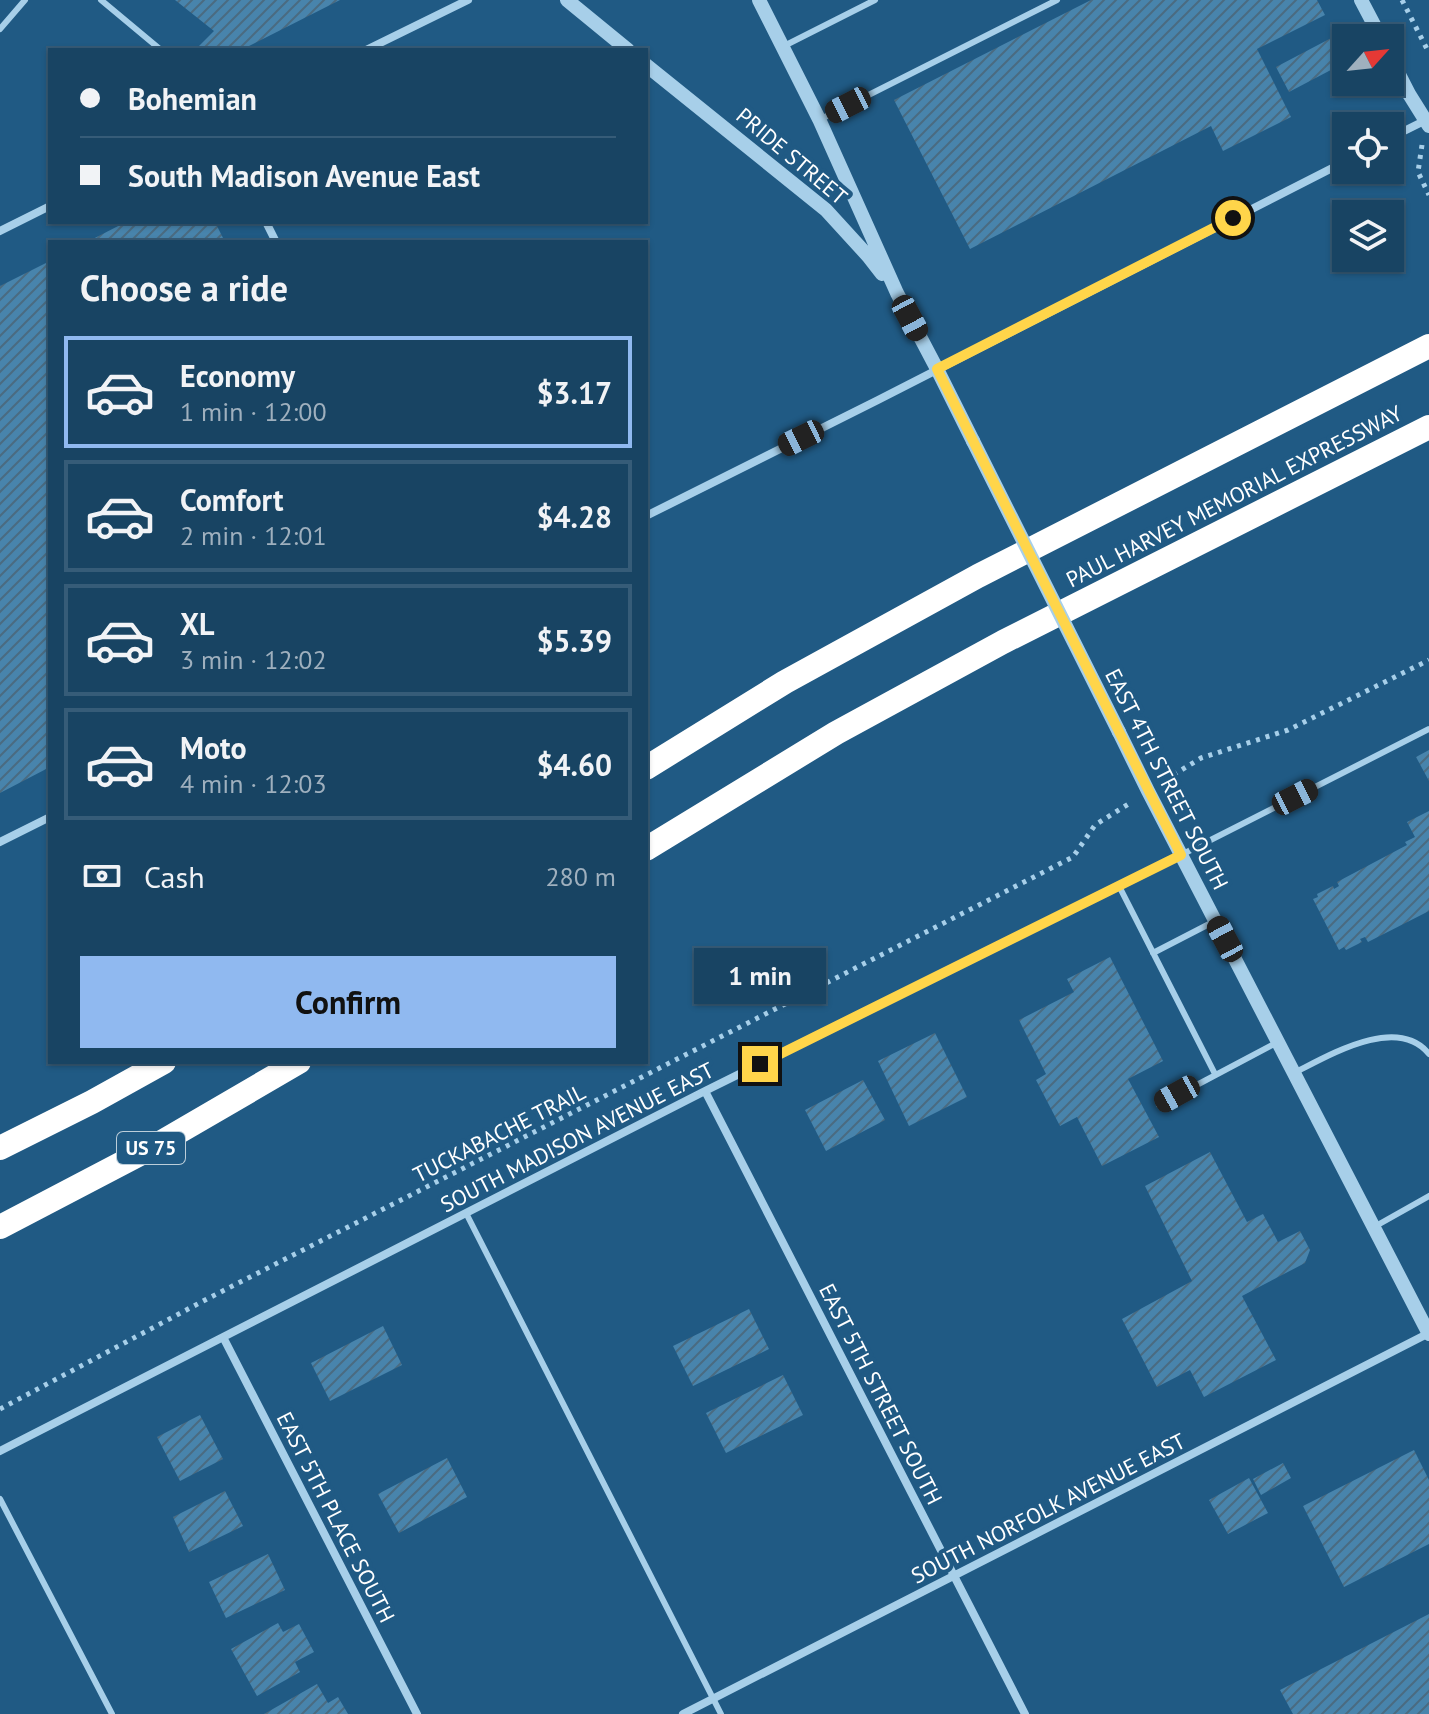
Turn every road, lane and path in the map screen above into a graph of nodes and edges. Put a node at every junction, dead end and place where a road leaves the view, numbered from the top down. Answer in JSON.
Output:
{"nodes":[{"id":1,"x":25,"y":0,"type":"edge"},
{"id":2,"x":101,"y":0,"type":"edge"},
{"id":3,"x":468,"y":0,"type":"edge"},
{"id":4,"x":567,"y":0,"type":"edge"},
{"id":5,"x":759,"y":0,"type":"edge"},
{"id":6,"x":875,"y":0,"type":"edge"},
{"id":7,"x":1057,"y":0,"type":"edge"},
{"id":8,"x":1361,"y":0,"type":"edge"},
{"id":9,"x":1402,"y":0,"type":"edge"},
{"id":10,"x":1374,"y":24,"type":"edge"},
{"id":11,"x":0,"y":29,"type":"edge"},
{"id":12,"x":782,"y":47,"type":"junction"},
{"id":13,"x":159,"y":48,"type":"edge"},
{"id":14,"x":370,"y":48,"type":"edge"},
{"id":15,"x":626,"y":48,"type":"edge"},
{"id":16,"x":1429,"y":53,"type":"edge"},
{"id":17,"x":648,"y":67,"type":"edge"},
{"id":18,"x":1404,"y":84,"type":"edge"},
{"id":19,"x":819,"y":119,"type":"junction"},
{"id":20,"x":1428,"y":122,"type":"edge"},
{"id":21,"x":1404,"y":132,"type":"edge"},
{"id":22,"x":1332,"y":168,"type":"edge"},
{"id":23,"x":1429,"y":195,"type":"edge"},
{"id":24,"x":48,"y":207,"type":"edge"},
{"id":25,"x":0,"y":231,"type":"edge"},
{"id":26,"x":897,"y":293,"type":"junction"},
{"id":27,"x":1429,"y":346,"type":"edge"},
{"id":28,"x":937,"y":369,"type":"junction"},
{"id":29,"x":1429,"y":427,"type":"edge"},
{"id":30,"x":648,"y":515,"type":"edge"},
{"id":31,"x":1429,"y":660,"type":"edge"},
{"id":32,"x":1429,"y":729,"type":"edge"},
{"id":33,"x":648,"y":767,"type":"edge"},
{"id":34,"x":1148,"y":791,"type":"junction"},
{"id":35,"x":48,"y":818,"type":"edge"},
{"id":36,"x":0,"y":842,"type":"edge"},
{"id":37,"x":648,"y":848,"type":"edge"},
{"id":38,"x":1181,"y":855,"type":"junction"},
{"id":39,"x":1119,"y":886,"type":"junction"},
{"id":40,"x":1215,"y":921,"type":"junction"},
{"id":41,"x":1153,"y":953,"type":"junction"},
{"id":42,"x":1278,"y":1042,"type":"junction"},
{"id":43,"x":1429,"y":1054,"type":"edge"},
{"id":44,"x":160,"y":1064,"type":"edge"},
{"id":45,"x":296,"y":1064,"type":"edge"},
{"id":46,"x":1294,"y":1073,"type":"junction"},
{"id":47,"x":1215,"y":1074,"type":"junction"},
{"id":48,"x":705,"y":1091,"type":"junction"},
{"id":49,"x":1159,"y":1105,"type":"dead end"},
{"id":50,"x":0,"y":1148,"type":"edge"},
{"id":51,"x":1429,"y":1196,"type":"edge"},
{"id":52,"x":466,"y":1213,"type":"junction"},
{"id":53,"x":0,"y":1227,"type":"edge"},
{"id":54,"x":1374,"y":1227,"type":"junction"},
{"id":55,"x":1429,"y":1333,"type":"edge"},
{"id":56,"x":223,"y":1337,"type":"junction"},
{"id":57,"x":0,"y":1409,"type":"edge"},
{"id":58,"x":0,"y":1451,"type":"edge"},
{"id":59,"x":0,"y":1499,"type":"edge"},
{"id":60,"x":954,"y":1576,"type":"junction"},
{"id":61,"x":713,"y":1699,"type":"junction"},
{"id":62,"x":112,"y":1714,"type":"edge"},
{"id":63,"x":417,"y":1714,"type":"edge"},
{"id":64,"x":683,"y":1714,"type":"edge"},
{"id":65,"x":721,"y":1714,"type":"edge"},
{"id":66,"x":1025,"y":1714,"type":"edge"}],
"edges":[{"from":1,"to":11,"type":"lane"},
{"from":2,"to":13,"type":"lane"},
{"from":3,"to":14,"type":"street"},
{"from":4,"to":15,"type":"street"},
{"from":5,"to":12,"type":"street","name":"PRIDE STREET"},
{"from":6,"to":12,"type":"lane"},
{"from":7,"to":19,"type":"lane"},
{"from":8,"to":10,"type":"street"},
{"from":9,"to":16,"type":"path"},
{"from":12,"to":19,"type":"street","name":"PRIDE STREET"},
{"from":17,"to":26,"type":"street","name":"PRIDE STREET"},
{"from":18,"to":20,"type":"street"},
{"from":19,"to":26,"type":"street","name":"PRIDE STREET"},
{"from":20,"to":21,"type":"street"},
{"from":20,"to":23,"type":"path"},
{"from":22,"to":28,"type":"street"},
{"from":24,"to":25,"type":"street"},
{"from":26,"to":28,"type":"street","name":"PRIDE STREET"},
{"from":27,"to":33,"type":"highway","name":"PAUL HARVEY MEMORIAL EXPRESSWAY"},
{"from":28,"to":30,"type":"street"},
{"from":28,"to":34,"type":"street","name":"EAST 4TH STREET SOUTH","bridge":true},
{"from":29,"to":37,"type":"highway","name":"PAUL HARVEY MEMORIAL EXPRESSWAY"},
{"from":31,"to":34,"type":"path","name":"TUCKABACHE TRAIL"},
{"from":32,"to":38,"type":"lane","name":"SOUTH MADISON AVENUE EAST"},
{"from":34,"to":38,"type":"street","name":"EAST 4TH STREET SOUTH"},
{"from":34,"to":57,"type":"path","name":"TUCKABACHE TRAIL"},
{"from":35,"to":36,"type":"street"},
{"from":38,"to":39,"type":"street","name":"SOUTH MADISON AVENUE EAST"},
{"from":38,"to":40,"type":"street","name":"EAST 4TH STREET SOUTH"},
{"from":39,"to":41,"type":"lane"},
{"from":39,"to":48,"type":"street","name":"SOUTH MADISON AVENUE EAST"},
{"from":40,"to":41,"type":"lane"},
{"from":40,"to":42,"type":"street","name":"EAST 4TH STREET SOUTH"},
{"from":41,"to":47,"type":"lane"},
{"from":42,"to":46,"type":"street","name":"EAST 4TH STREET SOUTH"},
{"from":42,"to":47,"type":"lane"},
{"from":43,"to":46,"type":"lane"},
{"from":44,"to":50,"type":"highway"},
{"from":45,"to":53,"type":"highway","number":"US 75"},
{"from":46,"to":54,"type":"street","name":"EAST 4TH STREET SOUTH"},
{"from":47,"to":49,"type":"lane"},
{"from":48,"to":52,"type":"street","name":"SOUTH MADISON AVENUE EAST"},
{"from":48,"to":60,"type":"street","name":"EAST 5TH STREET SOUTH"},
{"from":51,"to":54,"type":"lane"},
{"from":52,"to":56,"type":"street","name":"SOUTH MADISON AVENUE EAST"},
{"from":52,"to":61,"type":"lane"},
{"from":54,"to":55,"type":"street","name":"EAST 4TH STREET SOUTH"},
{"from":55,"to":60,"type":"street","name":"SOUTH NORFOLK AVENUE EAST"},
{"from":56,"to":58,"type":"street","name":"SOUTH MADISON AVENUE EAST"},
{"from":56,"to":63,"type":"street","name":"EAST 5TH PLACE SOUTH"},
{"from":59,"to":62,"type":"lane"},
{"from":60,"to":61,"type":"street","name":"SOUTH NORFOLK AVENUE EAST"},
{"from":60,"to":66,"type":"street","name":"EAST 5TH STREET SOUTH"},
{"from":61,"to":64,"type":"street","name":"SOUTH NORFOLK AVENUE EAST"},
{"from":61,"to":65,"type":"lane"}]}
